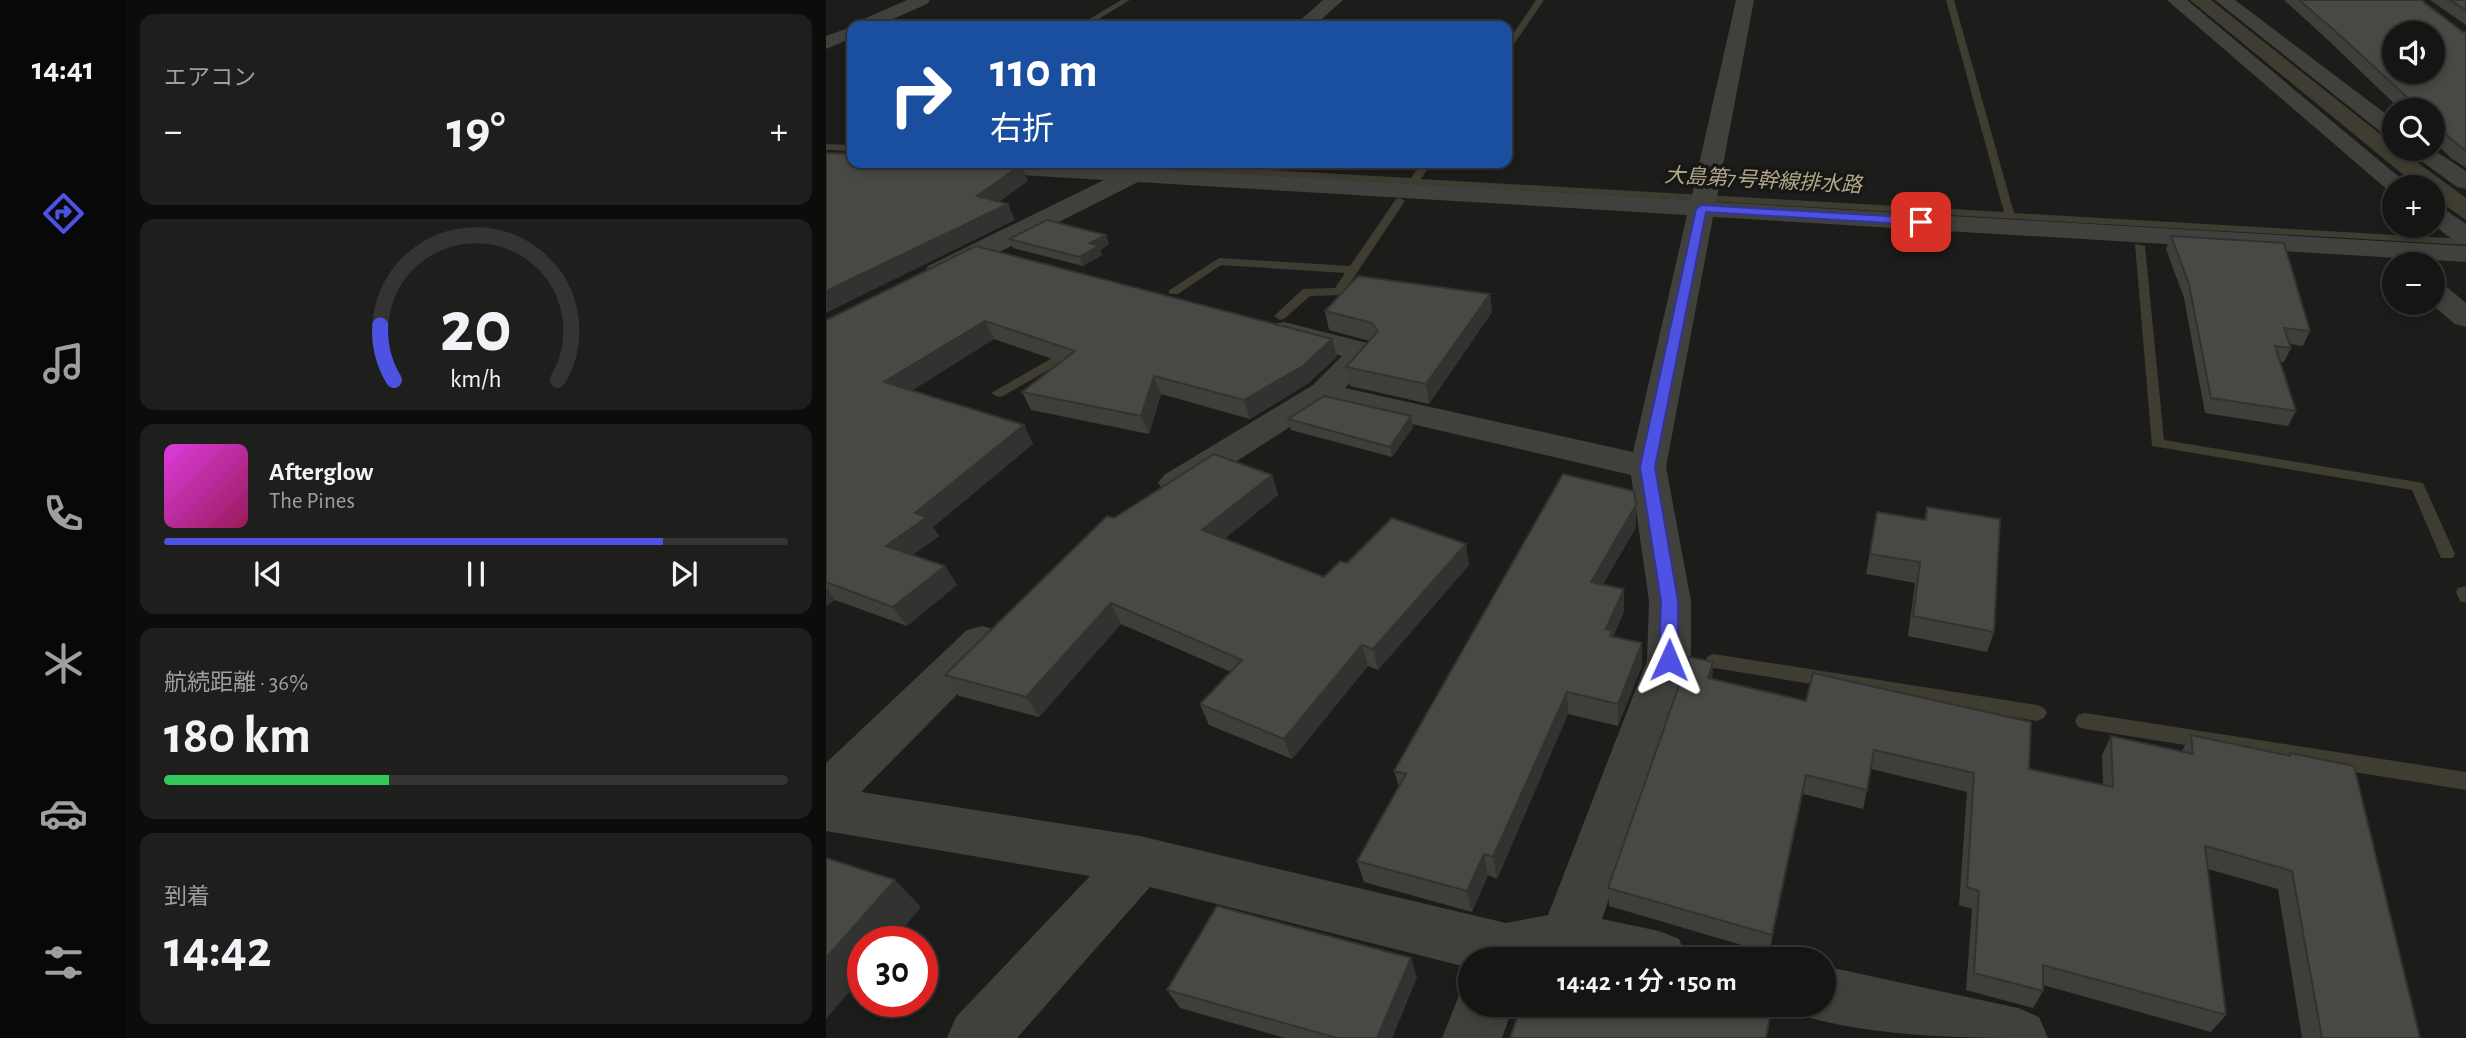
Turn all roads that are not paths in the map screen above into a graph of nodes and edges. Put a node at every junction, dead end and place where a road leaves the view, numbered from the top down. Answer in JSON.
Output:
{"nodes":[{"id":1,"x":920,"y":0,"type":"edge"},
{"id":2,"x":1334,"y":0,"type":"edge"},
{"id":3,"x":1745,"y":0,"type":"edge"},
{"id":4,"x":2176,"y":0,"type":"edge"},
{"id":5,"x":2224,"y":0,"type":"edge"},
{"id":6,"x":874,"y":21,"type":"edge"},
{"id":7,"x":1309,"y":21,"type":"edge"},
{"id":8,"x":847,"y":33,"type":"edge"},
{"id":9,"x":826,"y":43,"type":"edge"},
{"id":10,"x":2382,"y":122,"type":"edge"},
{"id":11,"x":2435,"y":161,"type":"edge"},
{"id":12,"x":1075,"y":168,"type":"edge"},
{"id":13,"x":1132,"y":170,"type":"edge"},
{"id":14,"x":2385,"y":175,"type":"edge"},
{"id":15,"x":2466,"y":182,"type":"edge"},
{"id":16,"x":1703,"y":201,"type":"junction"},
{"id":17,"x":2445,"y":221,"type":"edge"},
{"id":18,"x":2466,"y":236,"type":"edge"},
{"id":19,"x":982,"y":251,"type":"junction"},
{"id":20,"x":2466,"y":254,"type":"edge"},
{"id":21,"x":2445,"y":255,"type":"edge"},
{"id":22,"x":2382,"y":256,"type":"edge"},
{"id":23,"x":1017,"y":260,"type":"edge"},
{"id":24,"x":910,"y":286,"type":"edge"},
{"id":25,"x":2445,"y":300,"type":"edge"},
{"id":26,"x":2466,"y":317,"type":"edge"},
{"id":27,"x":1259,"y":324,"type":"edge"},
{"id":28,"x":1321,"y":393,"type":"junction"},
{"id":29,"x":1648,"y":467,"type":"junction"},
{"id":30,"x":1148,"y":501,"type":"edge"},
{"id":31,"x":1010,"y":615,"type":"edge"},
{"id":32,"x":826,"y":795,"type":"edge"},
{"id":33,"x":826,"y":809,"type":"edge"},
{"id":34,"x":1140,"y":860,"type":"junction"},
{"id":35,"x":1567,"y":939,"type":"junction"},
{"id":36,"x":1474,"y":947,"type":"edge"},
{"id":37,"x":1536,"y":947,"type":"edge"},
{"id":38,"x":1604,"y":947,"type":"edge"},
{"id":39,"x":1836,"y":998,"type":"edge"},
{"id":40,"x":1480,"y":1017,"type":"edge"},
{"id":41,"x":977,"y":1038,"type":"edge"},
{"id":42,"x":1472,"y":1038,"type":"edge"},
{"id":43,"x":2018,"y":1038,"type":"edge"}],
"edges":[{"from":1,"to":6,"type":"street"},
{"from":2,"to":7,"type":"street"},
{"from":3,"to":16,"type":"street"},
{"from":4,"to":14,"type":"street"},
{"from":5,"to":10,"type":"street"},
{"from":8,"to":9,"type":"street"},
{"from":11,"to":15,"type":"street"},
{"from":12,"to":13,"type":"street"},
{"from":13,"to":16,"type":"street"},
{"from":13,"to":19,"type":"street"},
{"from":16,"to":22,"type":"street"},
{"from":16,"to":29,"type":"street"},
{"from":17,"to":18,"type":"street"},
{"from":19,"to":23,"type":"street"},
{"from":19,"to":24,"type":"street"},
{"from":20,"to":21,"type":"street"},
{"from":25,"to":26,"type":"street"},
{"from":27,"to":28,"type":"street"},
{"from":28,"to":29,"type":"street"},
{"from":28,"to":30,"type":"street"},
{"from":29,"to":35,"type":"street"},
{"from":31,"to":32,"type":"street"},
{"from":33,"to":34,"type":"street"},
{"from":34,"to":36,"type":"street"},
{"from":34,"to":41,"type":"street"},
{"from":35,"to":37,"type":"street"},
{"from":35,"to":38,"type":"street"},
{"from":39,"to":43,"type":"street"},
{"from":40,"to":42,"type":"street"}]}
